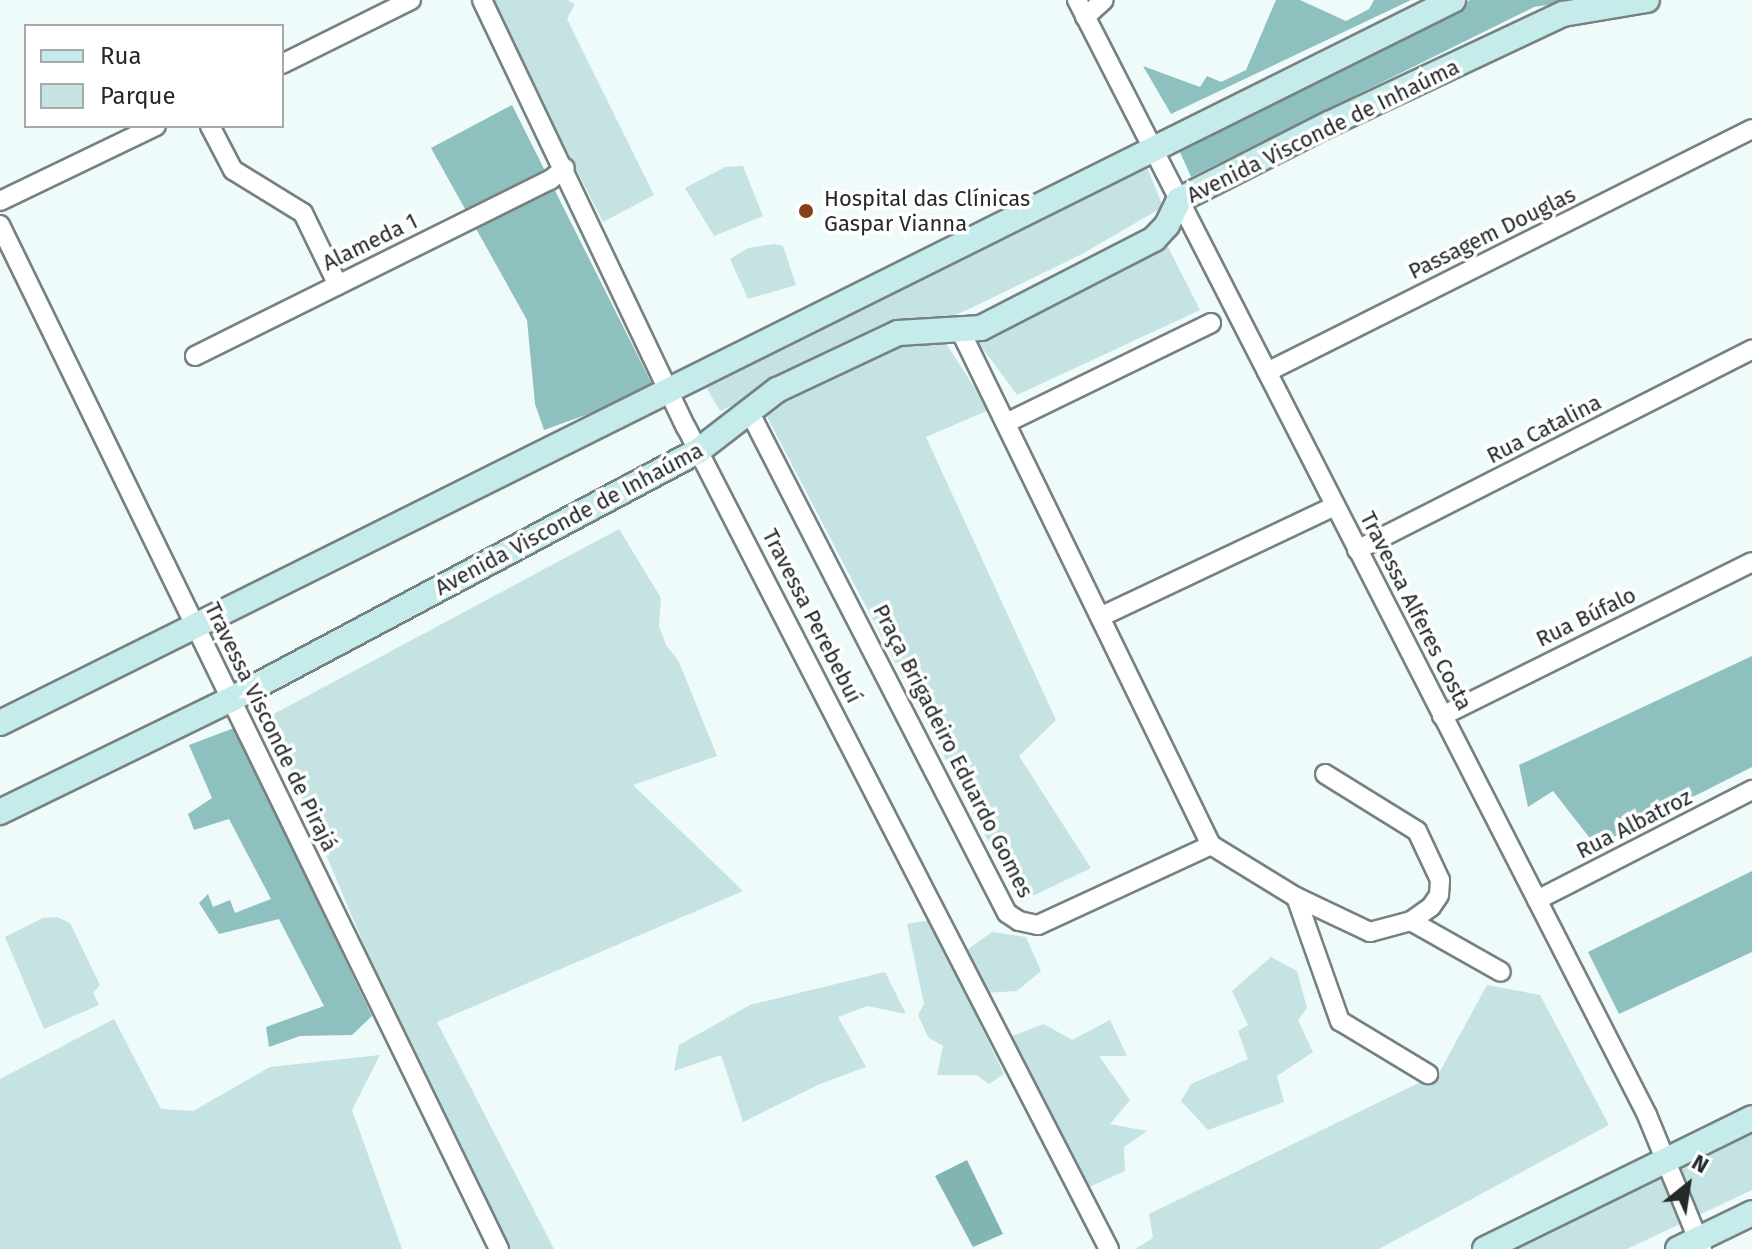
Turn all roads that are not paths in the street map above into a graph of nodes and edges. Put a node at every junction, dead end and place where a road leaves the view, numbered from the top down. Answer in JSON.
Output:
{"nodes":[{"id":1,"x":411,"y":0,"type":"edge"},
{"id":2,"x":482,"y":0,"type":"edge"},
{"id":3,"x":1077,"y":0,"type":"edge"},
{"id":4,"x":1104,"y":0,"type":"edge"},
{"id":5,"x":1453,"y":0,"type":"edge"},
{"id":6,"x":1647,"y":0,"type":"edge"},
{"id":7,"x":1085,"y":17,"type":"junction"},
{"id":8,"x":284,"y":63,"type":"edge"},
{"id":9,"x":152,"y":128,"type":"edge"},
{"id":10,"x":211,"y":128,"type":"edge"},
{"id":11,"x":1746,"y":133,"type":"edge"},
{"id":12,"x":1152,"y":148,"type":"junction"},
{"id":13,"x":565,"y":168,"type":"junction"},
{"id":14,"x":1179,"y":200,"type":"junction"},
{"id":15,"x":0,"y":201,"type":"edge"},
{"id":16,"x":0,"y":225,"type":"edge"},
{"id":17,"x":338,"y":285,"type":"junction"},
{"id":18,"x":1211,"y":323,"type":"dead end"},
{"id":19,"x":961,"y":332,"type":"junction"},
{"id":20,"x":1752,"y":350,"type":"edge"},
{"id":21,"x":195,"y":356,"type":"dead end"},
{"id":22,"x":1267,"y":372,"type":"junction"},
{"id":23,"x":669,"y":392,"type":"junction"},
{"id":24,"x":750,"y":413,"type":"junction"},
{"id":25,"x":1006,"y":423,"type":"junction"},
{"id":26,"x":698,"y":451,"type":"junction"},
{"id":27,"x":1335,"y":506,"type":"junction"},
{"id":28,"x":1357,"y":550,"type":"junction"},
{"id":29,"x":1752,"y":562,"type":"edge"},
{"id":30,"x":1100,"y":617,"type":"junction"},
{"id":31,"x":196,"y":626,"type":"junction"},
{"id":32,"x":230,"y":700,"type":"junction"},
{"id":33,"x":1442,"y":716,"type":"junction"},
{"id":34,"x":0,"y":723,"type":"edge"},
{"id":35,"x":1325,"y":774,"type":"dead end"},
{"id":36,"x":1752,"y":790,"type":"edge"},
{"id":37,"x":0,"y":812,"type":"edge"},
{"id":38,"x":1211,"y":845,"type":"junction"},
{"id":39,"x":1296,"y":897,"type":"junction"},
{"id":40,"x":1537,"y":900,"type":"junction"},
{"id":41,"x":1411,"y":921,"type":"junction"},
{"id":42,"x":1501,"y":972,"type":"dead end"},
{"id":43,"x":1428,"y":1074,"type":"dead end"},
{"id":44,"x":1752,"y":1118,"type":"edge"},
{"id":45,"x":1663,"y":1161,"type":"junction"},
{"id":46,"x":1752,"y":1213,"type":"edge"},
{"id":47,"x":1693,"y":1246,"type":"edge"},
{"id":48,"x":499,"y":1249,"type":"edge"},
{"id":49,"x":1109,"y":1249,"type":"edge"},
{"id":50,"x":1485,"y":1249,"type":"edge"}],
"edges":[{"from":1,"to":8,"type":"street"},
{"from":2,"to":13,"type":"street","name":"Travessa Perebebuí"},
{"from":3,"to":7,"type":"street","name":"Travessa Alferes Costa"},
{"from":4,"to":7,"type":"street"},
{"from":5,"to":12,"type":"street"},
{"from":6,"to":14,"type":"street","name":"Avenida Visconde de Inhaúma"},
{"from":7,"to":12,"type":"street","name":"Travessa Alferes Costa"},
{"from":9,"to":15,"type":"street"},
{"from":10,"to":17,"type":"street"},
{"from":11,"to":22,"type":"street","name":"Passagem Douglas"},
{"from":12,"to":14,"type":"street","name":"Travessa Alferes Costa"},
{"from":12,"to":23,"type":"street"},
{"from":13,"to":17,"type":"street","name":"Alameda 1"},
{"from":13,"to":23,"type":"street","name":"Travessa Perebebuí"},
{"from":14,"to":19,"type":"street","name":"Avenida Visconde de Inhaúma"},
{"from":14,"to":22,"type":"street","name":"Travessa Alferes Costa"},
{"from":16,"to":31,"type":"street","name":"Travessa Visconde de Pirajá"},
{"from":17,"to":21,"type":"street","name":"Alameda 1"},
{"from":18,"to":25,"type":"street"},
{"from":19,"to":24,"type":"street","name":"Avenida Visconde de Inhaúma"},
{"from":19,"to":25,"type":"street"},
{"from":20,"to":28,"type":"street","name":"Rua Catalina"},
{"from":22,"to":27,"type":"street","name":"Travessa Alferes Costa"},
{"from":23,"to":26,"type":"street","name":"Travessa Perebebuí"},
{"from":23,"to":31,"type":"street"},
{"from":24,"to":26,"type":"street","name":"Avenida Visconde de Inhaúma"},
{"from":24,"to":38,"type":"street","name":"Praça Brigadeiro Eduardo Gomes"},
{"from":25,"to":30,"type":"street"},
{"from":26,"to":32,"type":"street","name":"Avenida Visconde de Inhaúma"},
{"from":26,"to":49,"type":"street","name":"Travessa Perebebuí"},
{"from":27,"to":28,"type":"street","name":"Travessa Alferes Costa"},
{"from":27,"to":30,"type":"street"},
{"from":28,"to":33,"type":"street","name":"Travessa Alferes Costa"},
{"from":29,"to":33,"type":"street","name":"Rua Búfalo"},
{"from":30,"to":38,"type":"street"},
{"from":31,"to":32,"type":"street","name":"Travessa Visconde de Pirajá"},
{"from":31,"to":34,"type":"street"},
{"from":32,"to":37,"type":"street","name":"Avenida Visconde de Inhaúma"},
{"from":32,"to":48,"type":"street","name":"Travessa Visconde de Pirajá"},
{"from":33,"to":40,"type":"street","name":"Travessa Alferes Costa"},
{"from":35,"to":41,"type":"street"},
{"from":36,"to":40,"type":"street","name":"Rua Albatroz"},
{"from":38,"to":39,"type":"street"},
{"from":39,"to":41,"type":"street"},
{"from":39,"to":43,"type":"street"},
{"from":40,"to":45,"type":"street","name":"Travessa Alferes Costa"},
{"from":41,"to":42,"type":"street"},
{"from":44,"to":45,"type":"street"},
{"from":45,"to":47,"type":"street","name":"Travessa Alferes Costa"},
{"from":45,"to":50,"type":"street"},
{"from":46,"to":47,"type":"street"}]}
